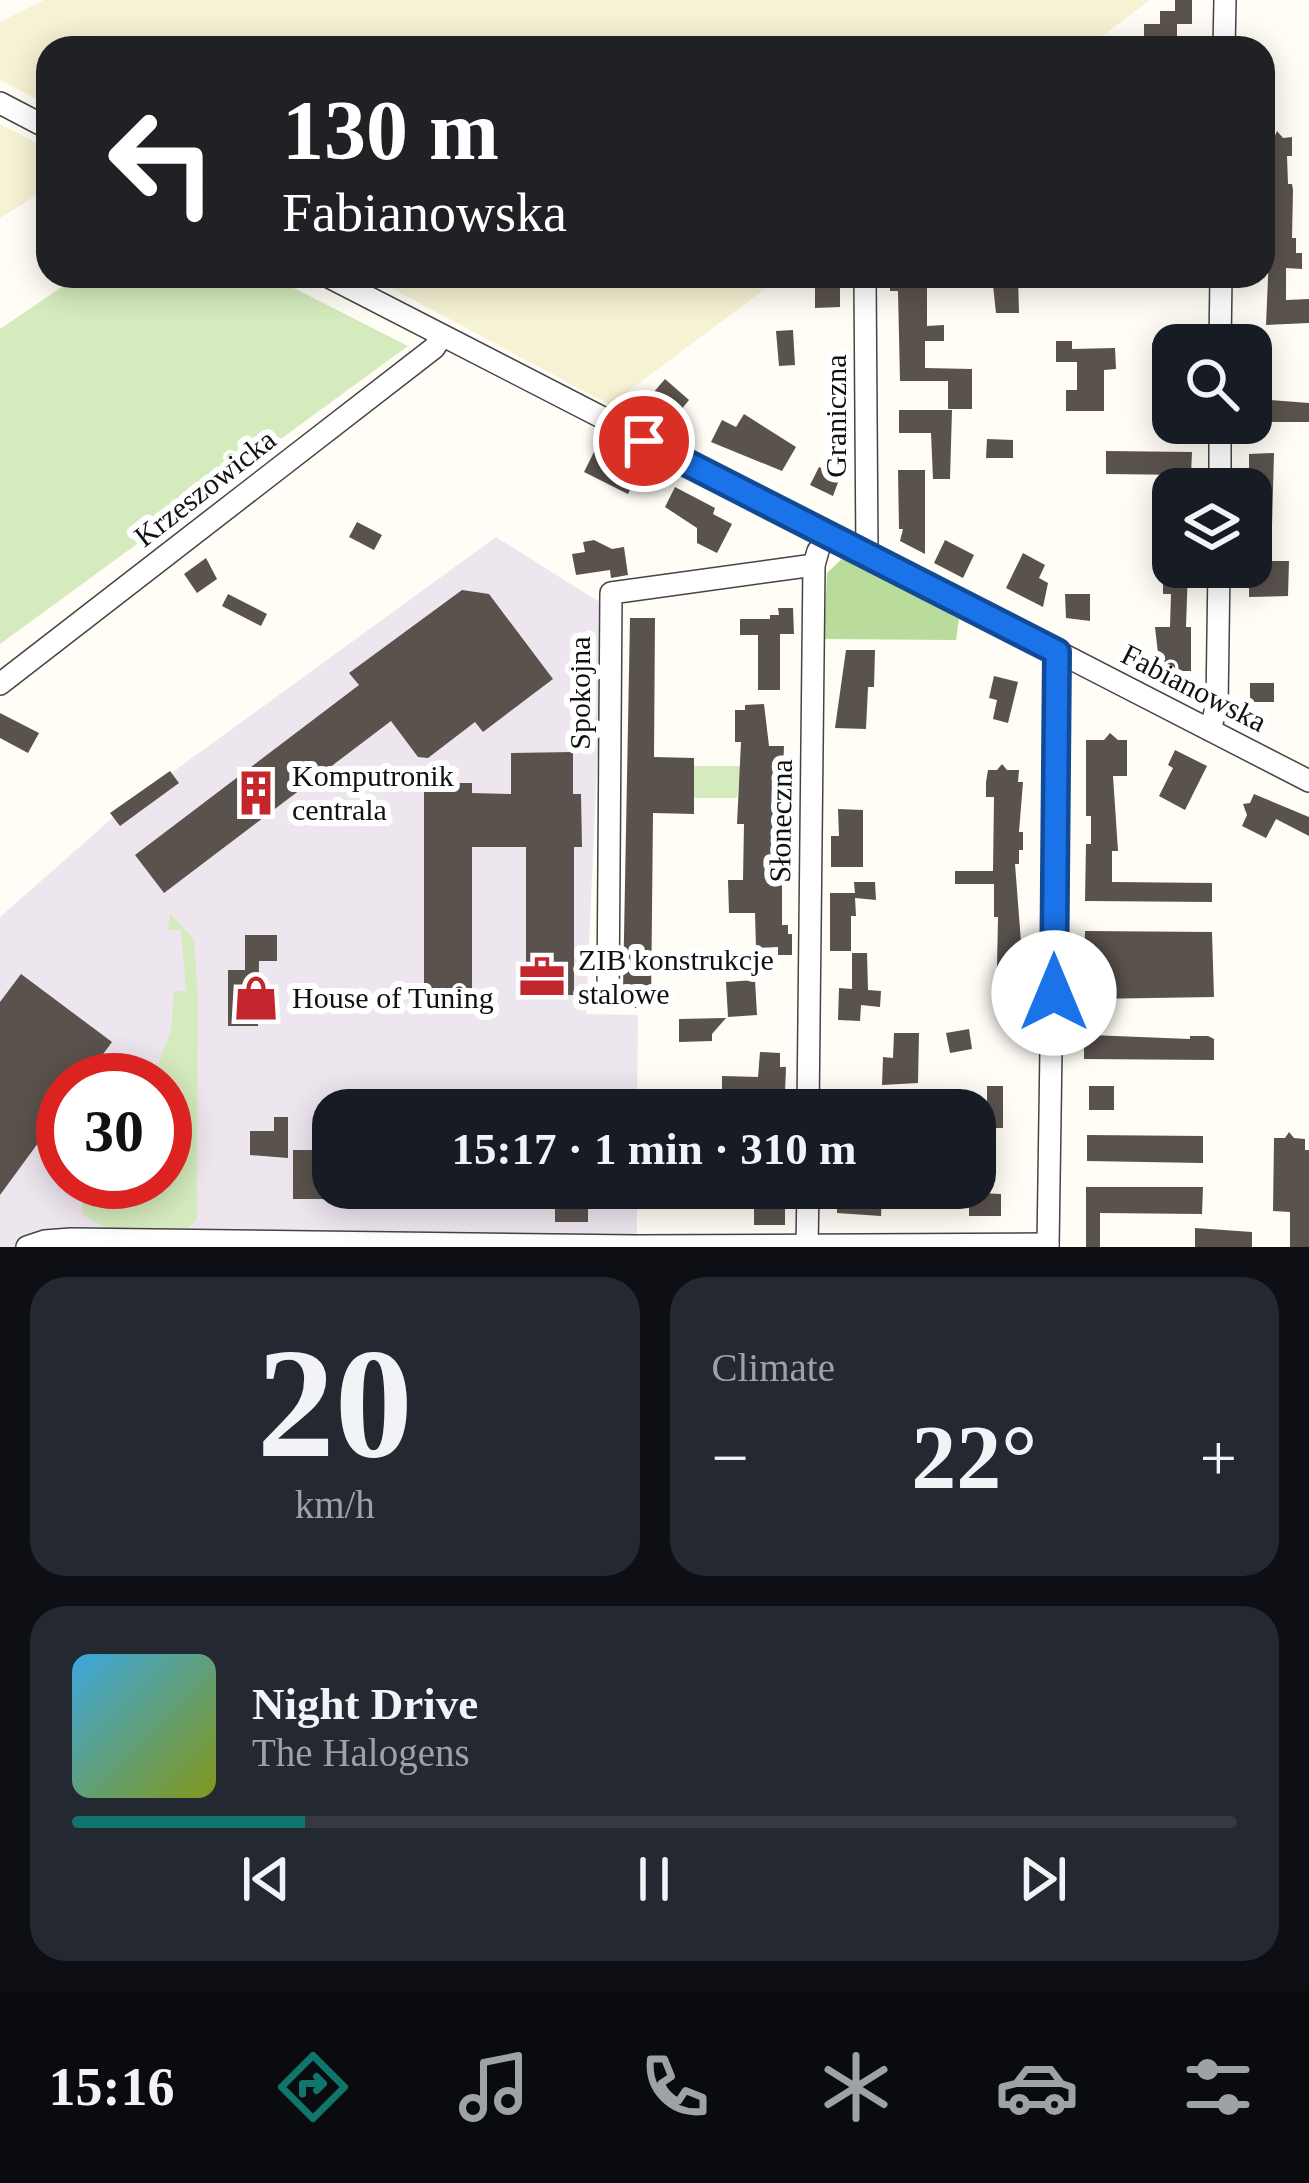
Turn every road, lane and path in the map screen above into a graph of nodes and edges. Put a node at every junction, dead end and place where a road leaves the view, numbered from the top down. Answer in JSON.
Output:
{"nodes":[{"id":1,"x":1225,"y":0,"type":"edge"},
{"id":2,"x":1225,"y":36,"type":"edge"},
{"id":3,"x":0,"y":103,"type":"edge"},
{"id":4,"x":36,"y":122,"type":"edge"},
{"id":5,"x":350,"y":288,"type":"edge"},
{"id":6,"x":865,"y":288,"type":"edge"},
{"id":7,"x":1221,"y":288,"type":"edge"},
{"id":8,"x":1220,"y":324,"type":"edge"},
{"id":9,"x":442,"y":336,"type":"junction"},
{"id":10,"x":824,"y":534,"type":"junction"},
{"id":11,"x":867,"y":556,"type":"junction"},
{"id":12,"x":814,"y":565,"type":"junction"},
{"id":13,"x":1219,"y":588,"type":"edge"},
{"id":14,"x":1057,"y":652,"type":"junction"},
{"id":15,"x":0,"y":684,"type":"edge"},
{"id":16,"x":1210,"y":730,"type":"junction"},
{"id":17,"x":1309,"y":781,"type":"edge"},
{"id":18,"x":608,"y":998,"type":"dead end"},
{"id":19,"x":808,"y":1089,"type":"edge"},
{"id":20,"x":808,"y":1209,"type":"edge"},
{"id":21,"x":1048,"y":1245,"type":"edge"},
{"id":22,"x":807,"y":1246,"type":"edge"},
{"id":23,"x":27,"y":1247,"type":"edge"}],
"edges":[{"from":1,"to":2,"type":"street"},
{"from":3,"to":4,"type":"street"},
{"from":5,"to":9,"type":"street","name":"Fabianowska"},
{"from":6,"to":11,"type":"street","name":"Graniczna"},
{"from":7,"to":8,"type":"street"},
{"from":9,"to":10,"type":"street","name":"Fabianowska"},
{"from":9,"to":15,"type":"street","name":"Krzeszowicka"},
{"from":10,"to":11,"type":"street","name":"Fabianowska"},
{"from":10,"to":12,"type":"street","name":"Słoneczna"},
{"from":11,"to":14,"type":"street","name":"Fabianowska"},
{"from":12,"to":18,"type":"street","name":"Spokojna"},
{"from":12,"to":19,"type":"street","name":"Słoneczna"},
{"from":13,"to":16,"type":"street"},
{"from":14,"to":16,"type":"street","name":"Fabianowska"},
{"from":14,"to":21,"type":"street"},
{"from":16,"to":17,"type":"street","name":"Fabianowska"},
{"from":20,"to":22,"type":"street"},
{"from":21,"to":22,"type":"street"},
{"from":22,"to":23,"type":"street"}]}
